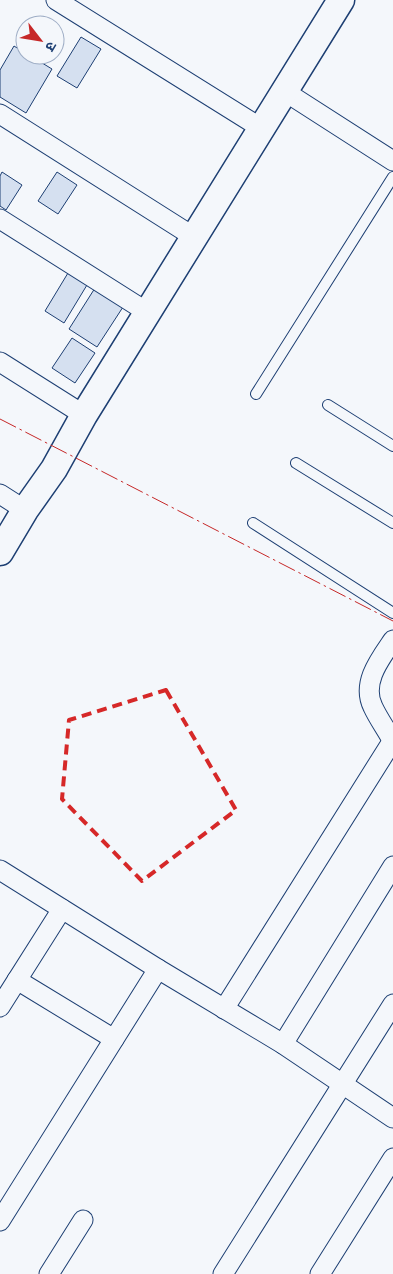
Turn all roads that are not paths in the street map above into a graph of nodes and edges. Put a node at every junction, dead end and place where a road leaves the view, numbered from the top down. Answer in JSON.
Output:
{"nodes":[{"id":1,"x":56,"y":0,"type":"edge"},
{"id":2,"x":341,"y":0,"type":"edge"},
{"id":3,"x":284,"y":91,"type":"junction"},
{"id":4,"x":0,"y":114,"type":"edge"},
{"id":5,"x":261,"y":128,"type":"junction"},
{"id":6,"x":393,"y":161,"type":"edge"},
{"id":7,"x":393,"y":177,"type":"edge"},
{"id":8,"x":0,"y":219,"type":"edge"},
{"id":9,"x":194,"y":237,"type":"junction"},
{"id":10,"x":147,"y":312,"type":"junction"},
{"id":11,"x":0,"y":362,"type":"edge"},
{"id":12,"x":256,"y":394,"type":"dead end"},
{"id":13,"x":328,"y":405,"type":"dead end"},
{"id":14,"x":84,"y":415,"type":"junction"},
{"id":15,"x":393,"y":446,"type":"edge"},
{"id":16,"x":296,"y":463,"type":"dead end"},
{"id":17,"x":0,"y":494,"type":"edge"},
{"id":18,"x":25,"y":510,"type":"junction"},
{"id":19,"x":253,"y":523,"type":"dead end"},
{"id":20,"x":393,"y":523,"type":"edge"},
{"id":21,"x":0,"y":552,"type":"edge"},
{"id":22,"x":393,"y":613,"type":"edge"},
{"id":23,"x":393,"y":640,"type":"edge"},
{"id":24,"x":393,"y":740,"type":"edge"},
{"id":25,"x":393,"y":866,"type":"edge"},
{"id":26,"x":0,"y":870,"type":"edge"},
{"id":27,"x":62,"y":909,"type":"junction"},
{"id":28,"x":158,"y":969,"type":"junction"},
{"id":29,"x":17,"y":980,"type":"junction"},
{"id":30,"x":393,"y":1004,"type":"edge"},
{"id":31,"x":0,"y":1007,"type":"edge"},
{"id":32,"x":224,"y":1009,"type":"junction"},
{"id":33,"x":114,"y":1039,"type":"junction"},
{"id":34,"x":283,"y":1044,"type":"junction"},
{"id":35,"x":342,"y":1084,"type":"junction"},
{"id":36,"x":393,"y":1118,"type":"edge"},
{"id":37,"x":393,"y":1158,"type":"edge"},
{"id":38,"x":83,"y":1220,"type":"dead end"},
{"id":39,"x":0,"y":1221,"type":"edge"},
{"id":40,"x":49,"y":1274,"type":"edge"},
{"id":41,"x":223,"y":1274,"type":"edge"},
{"id":42,"x":320,"y":1274,"type":"edge"}],
"edges":[{"from":1,"to":5,"type":"street"},
{"from":2,"to":3,"type":"street"},
{"from":3,"to":5,"type":"street"},
{"from":3,"to":6,"type":"street"},
{"from":4,"to":9,"type":"street"},
{"from":5,"to":9,"type":"street"},
{"from":7,"to":12,"type":"lane"},
{"from":8,"to":10,"type":"street"},
{"from":9,"to":10,"type":"street"},
{"from":10,"to":14,"type":"street"},
{"from":11,"to":14,"type":"street"},
{"from":13,"to":15,"type":"lane"},
{"from":14,"to":18,"type":"street"},
{"from":16,"to":20,"type":"lane"},
{"from":17,"to":18,"type":"street"},
{"from":18,"to":21,"type":"street"},
{"from":19,"to":22,"type":"lane"},
{"from":23,"to":24,"type":"street"},
{"from":24,"to":32,"type":"street"},
{"from":25,"to":34,"type":"street"},
{"from":26,"to":27,"type":"street"},
{"from":27,"to":28,"type":"street"},
{"from":27,"to":29,"type":"street"},
{"from":28,"to":32,"type":"street"},
{"from":28,"to":33,"type":"street"},
{"from":29,"to":31,"type":"street"},
{"from":29,"to":33,"type":"street"},
{"from":30,"to":35,"type":"street"},
{"from":32,"to":34,"type":"street"},
{"from":33,"to":39,"type":"street"},
{"from":34,"to":35,"type":"street"},
{"from":35,"to":36,"type":"street"},
{"from":35,"to":41,"type":"street"},
{"from":37,"to":42,"type":"street"},
{"from":38,"to":40,"type":"street"}]}
